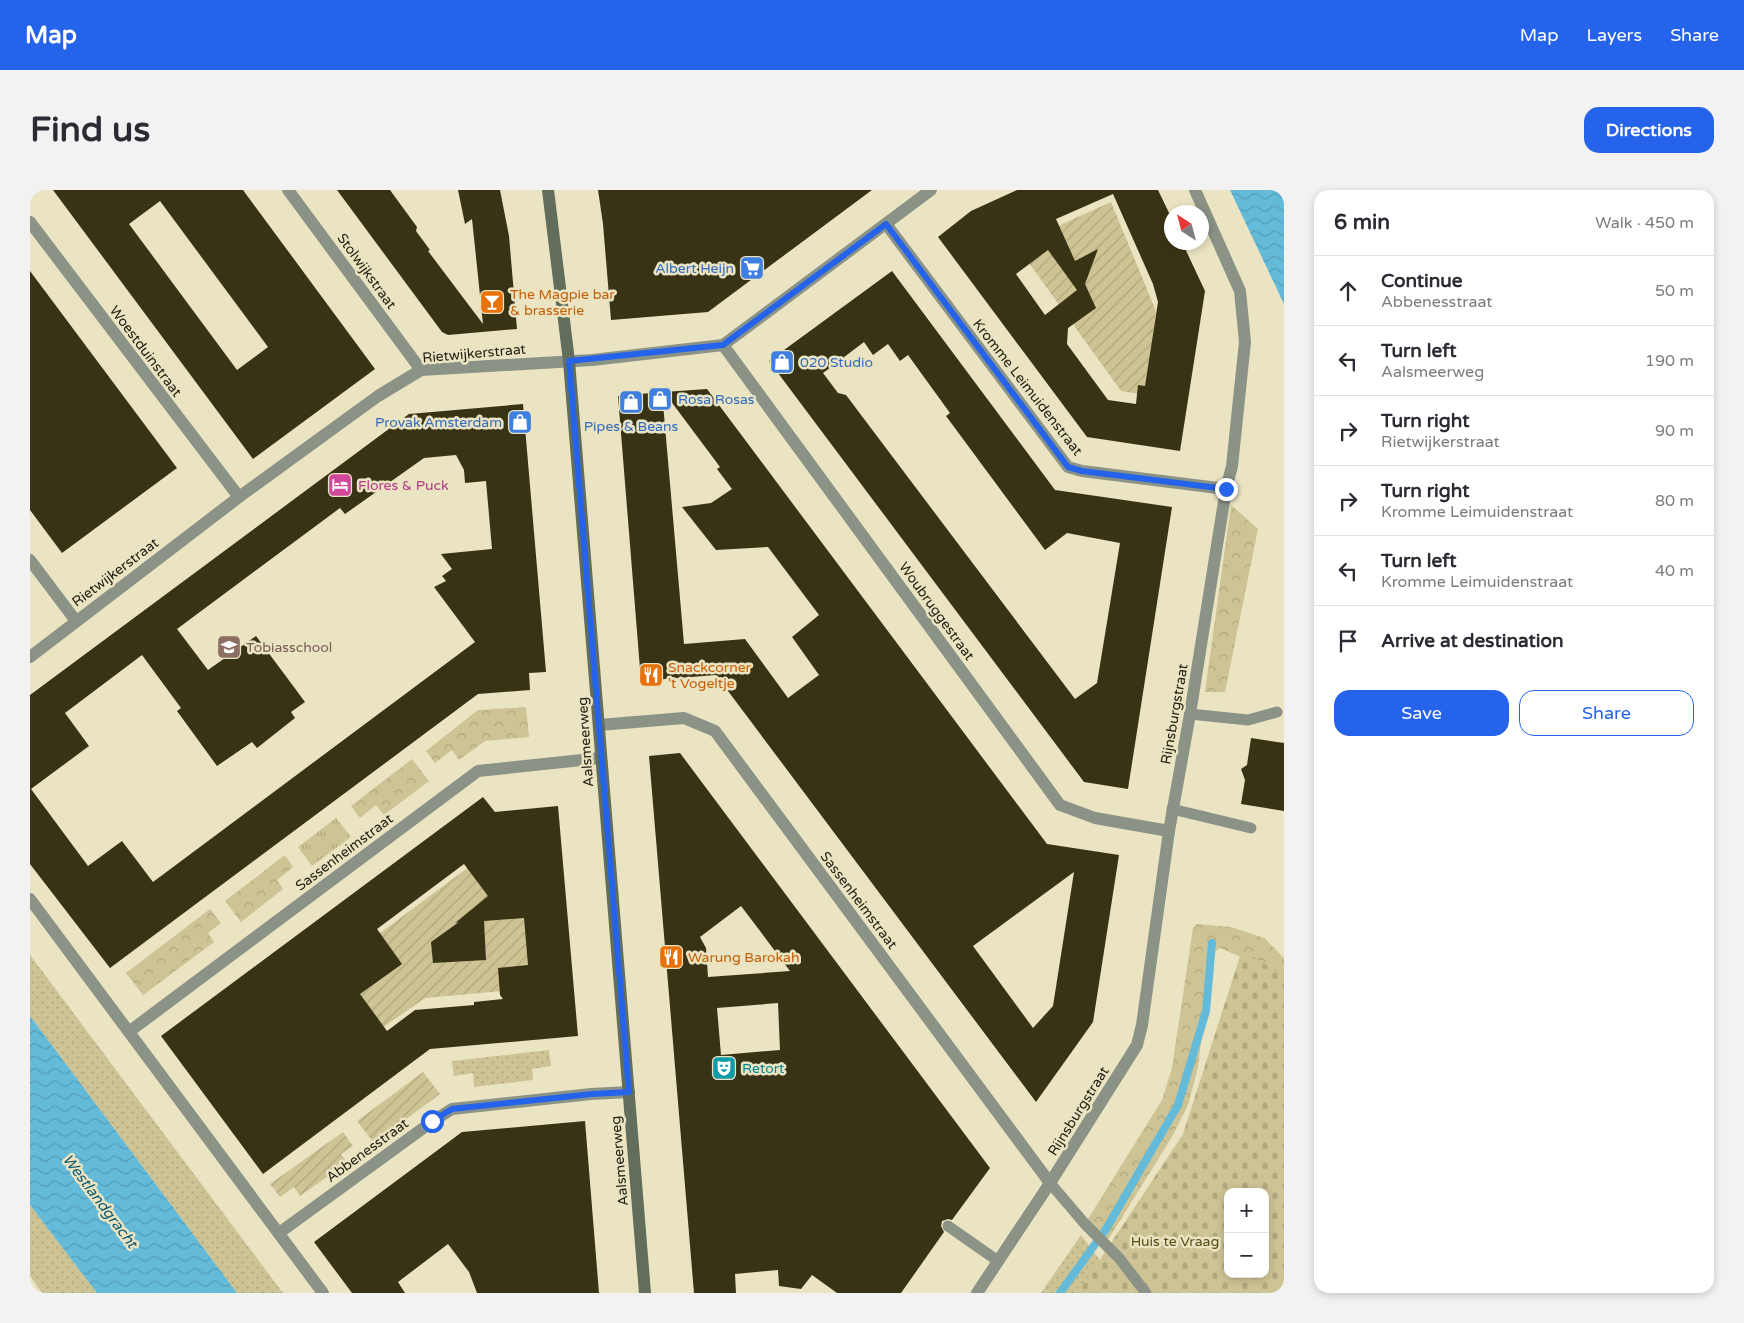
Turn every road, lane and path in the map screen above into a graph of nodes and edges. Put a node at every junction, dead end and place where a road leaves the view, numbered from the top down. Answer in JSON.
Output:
{"nodes":[{"id":1,"x":288,"y":190,"type":"edge"},
{"id":2,"x":548,"y":190,"type":"edge"},
{"id":3,"x":930,"y":190,"type":"edge"},
{"id":4,"x":1194,"y":190,"type":"edge"},
{"id":5,"x":30,"y":222,"type":"edge"},
{"id":6,"x":886,"y":224,"type":"junction"},
{"id":7,"x":723,"y":345,"type":"junction"},
{"id":8,"x":569,"y":361,"type":"junction"},
{"id":9,"x":421,"y":370,"type":"junction"},
{"id":10,"x":1226,"y":489,"type":"junction"},
{"id":11,"x":239,"y":498,"type":"junction"},
{"id":12,"x":30,"y":560,"type":"edge"},
{"id":13,"x":76,"y":621,"type":"junction"},
{"id":14,"x":30,"y":656,"type":"edge"},
{"id":15,"x":1277,"y":712,"type":"dead end"},
{"id":16,"x":1190,"y":714,"type":"junction"},
{"id":17,"x":599,"y":724,"type":"junction"},
{"id":18,"x":601,"y":758,"type":"junction"},
{"id":19,"x":1172,"y":809,"type":"junction"},
{"id":20,"x":1251,"y":828,"type":"dead end"},
{"id":21,"x":1169,"y":831,"type":"junction"},
{"id":22,"x":30,"y":900,"type":"edge"},
{"id":23,"x":130,"y":1031,"type":"junction"},
{"id":24,"x":629,"y":1092,"type":"junction"},
{"id":25,"x":1050,"y":1183,"type":"junction"},
{"id":26,"x":948,"y":1226,"type":"dead end"},
{"id":27,"x":279,"y":1233,"type":"junction"},
{"id":28,"x":998,"y":1261,"type":"junction"},
{"id":29,"x":323,"y":1293,"type":"edge"},
{"id":30,"x":645,"y":1293,"type":"edge"},
{"id":31,"x":977,"y":1293,"type":"edge"},
{"id":32,"x":1146,"y":1293,"type":"edge"}],
"edges":[{"from":1,"to":9,"type":"street","name":"Stolwijkstraat"},
{"from":2,"to":8,"type":"main road","name":"Aalsmeerweg"},
{"from":3,"to":6,"type":"street"},
{"from":4,"to":10,"type":"street","name":"Rijnsburgstraat"},
{"from":5,"to":11,"type":"street","name":"Woestduinstraat"},
{"from":6,"to":7,"type":"street"},
{"from":6,"to":10,"type":"street","name":"Kromme Leimuidenstraat"},
{"from":7,"to":8,"type":"street","name":"Rietwijkerstraat"},
{"from":7,"to":21,"type":"street","name":"Woubruggestraat"},
{"from":8,"to":9,"type":"street","name":"Rietwijkerstraat"},
{"from":8,"to":17,"type":"main road","name":"Aalsmeerweg"},
{"from":9,"to":11,"type":"street","name":"Rietwijkerstraat"},
{"from":10,"to":16,"type":"street","name":"Rijnsburgstraat"},
{"from":11,"to":13,"type":"street","name":"Rietwijkerstraat"},
{"from":12,"to":13,"type":"street"},
{"from":13,"to":14,"type":"street","name":"Rietwijkerstraat"},
{"from":15,"to":16,"type":"lane"},
{"from":16,"to":19,"type":"street","name":"Rijnsburgstraat"},
{"from":17,"to":18,"type":"main road","name":"Aalsmeerweg"},
{"from":17,"to":25,"type":"street","name":"Sassenheimstraat"},
{"from":18,"to":23,"type":"street","name":"Sassenheimstraat"},
{"from":18,"to":24,"type":"main road","name":"Aalsmeerweg"},
{"from":19,"to":20,"type":"lane"},
{"from":19,"to":21,"type":"street","name":"Rijnsburgstraat"},
{"from":21,"to":25,"type":"street","name":"Rijnsburgstraat"},
{"from":22,"to":23,"type":"street"},
{"from":23,"to":27,"type":"street"},
{"from":24,"to":27,"type":"street","name":"Abbenesstraat"},
{"from":24,"to":30,"type":"main road","name":"Aalsmeerweg"},
{"from":25,"to":28,"type":"street","name":"Rijnsburgstraat"},
{"from":25,"to":32,"type":"lane"},
{"from":26,"to":28,"type":"lane"},
{"from":27,"to":29,"type":"street"},
{"from":28,"to":31,"type":"street","name":"Rijnsburgstraat"}]}
